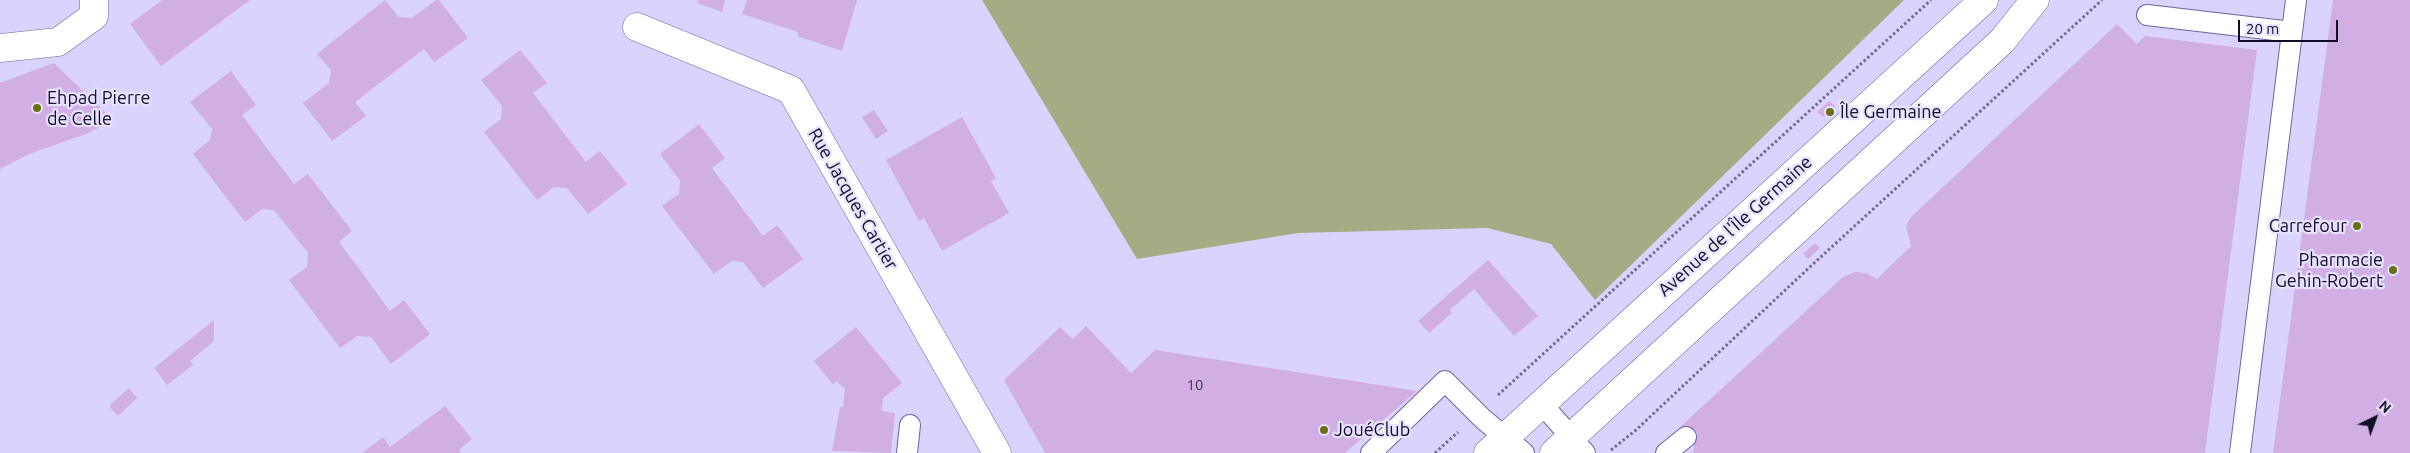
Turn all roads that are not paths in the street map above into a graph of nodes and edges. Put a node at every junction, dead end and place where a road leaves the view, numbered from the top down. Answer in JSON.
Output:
{"nodes":[{"id":1,"x":94,"y":0,"type":"edge"},
{"id":2,"x":1984,"y":0,"type":"edge"},
{"id":3,"x":2035,"y":0,"type":"edge"},
{"id":4,"x":2296,"y":0,"type":"edge"},
{"id":5,"x":2147,"y":15,"type":"dead end"},
{"id":6,"x":637,"y":27,"type":"dead end"},
{"id":7,"x":2292,"y":32,"type":"junction"},
{"id":8,"x":0,"y":48,"type":"edge"},
{"id":9,"x":1542,"y":404,"type":"junction"},
{"id":10,"x":910,"y":426,"type":"dead end"},
{"id":11,"x":1686,"y":436,"type":"dead end"},
{"id":12,"x":1505,"y":448,"type":"edge"},
{"id":13,"x":1570,"y":448,"type":"edge"},
{"id":14,"x":907,"y":453,"type":"edge"},
{"id":15,"x":997,"y":453,"type":"edge"},
{"id":16,"x":1371,"y":453,"type":"edge"},
{"id":17,"x":1666,"y":453,"type":"edge"},
{"id":18,"x":2240,"y":453,"type":"edge"}],
"edges":[{"from":1,"to":8,"type":"street"},
{"from":2,"to":9,"type":"street","name":"Avenue de l'Île Germaine"},
{"from":3,"to":13,"type":"street"},
{"from":4,"to":7,"type":"lane"},
{"from":5,"to":7,"type":"lane"},
{"from":6,"to":15,"type":"street","name":"Rue Jacques Cartier"},
{"from":7,"to":18,"type":"lane"},
{"from":9,"to":12,"type":"street","name":"Avenue de l'Île Germaine"},
{"from":9,"to":13,"type":"lane"},
{"from":10,"to":14,"type":"lane"},
{"from":11,"to":17,"type":"lane"},
{"from":12,"to":16,"type":"lane"}]}
